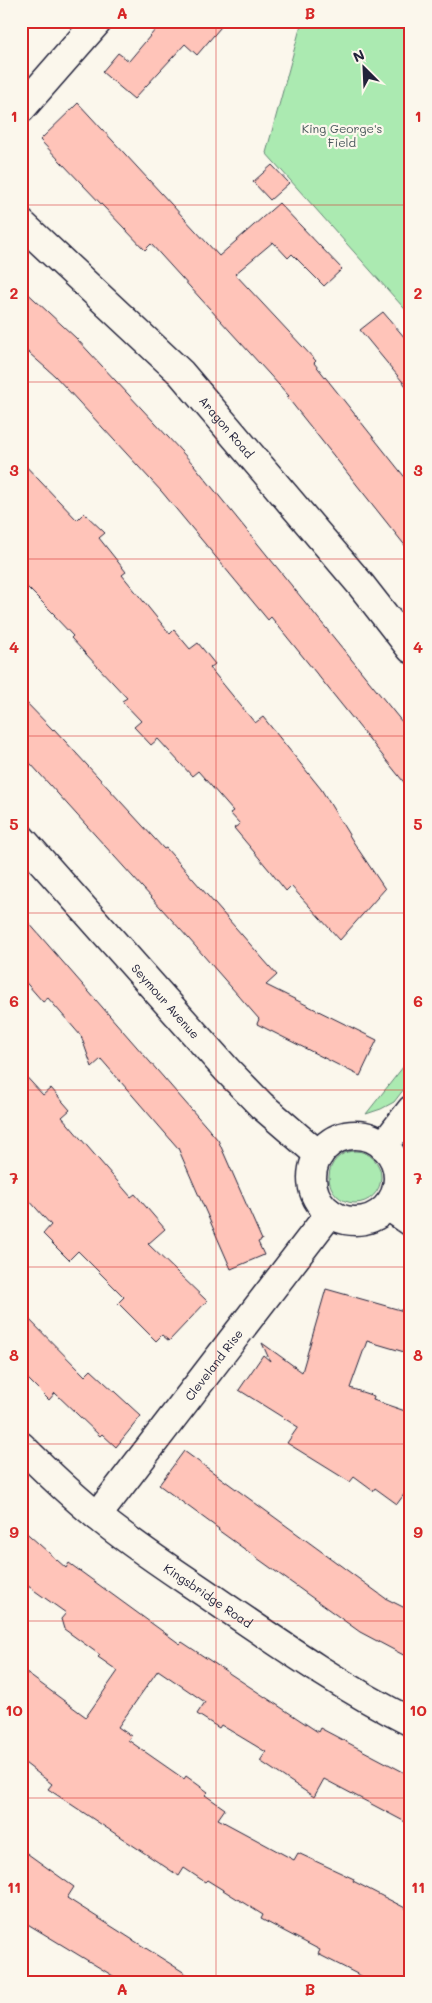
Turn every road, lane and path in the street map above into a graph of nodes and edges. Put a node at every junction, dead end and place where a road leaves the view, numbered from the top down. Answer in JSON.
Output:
{"nodes":[{"id":1,"x":98,"y":21,"type":"edge"},
{"id":2,"x":21,"y":109,"type":"edge"},
{"id":3,"x":21,"y":223,"type":"edge"},
{"id":4,"x":411,"y":649,"type":"edge"},
{"id":5,"x":21,"y":838,"type":"edge"},
{"id":6,"x":411,"y":1110,"type":"edge"},
{"id":7,"x":383,"y":1146,"type":"junction"},
{"id":8,"x":319,"y":1155,"type":"junction"},
{"id":9,"x":388,"y":1206,"type":"junction"},
{"id":10,"x":330,"y":1213,"type":"junction"},
{"id":11,"x":411,"y":1222,"type":"edge"},
{"id":12,"x":21,"y":1446,"type":"edge"},
{"id":13,"x":97,"y":1516,"type":"junction"},
{"id":14,"x":411,"y":1722,"type":"edge"}],
"edges":[{"from":1,"to":2,"type":"street"},
{"from":3,"to":4,"type":"street","name":"Aragon Road"},
{"from":5,"to":8,"type":"street","name":"Seymour Avenue"},
{"from":6,"to":7,"type":"street"},
{"from":7,"to":8,"type":"street"},
{"from":7,"to":9,"type":"street"},
{"from":8,"to":10,"type":"street"},
{"from":9,"to":10,"type":"street"},
{"from":9,"to":11,"type":"street"},
{"from":10,"to":13,"type":"street","name":"Cleveland Rise"},
{"from":12,"to":13,"type":"street","name":"Kingsbridge Road"},
{"from":13,"to":14,"type":"street","name":"Kingsbridge Road"}]}
